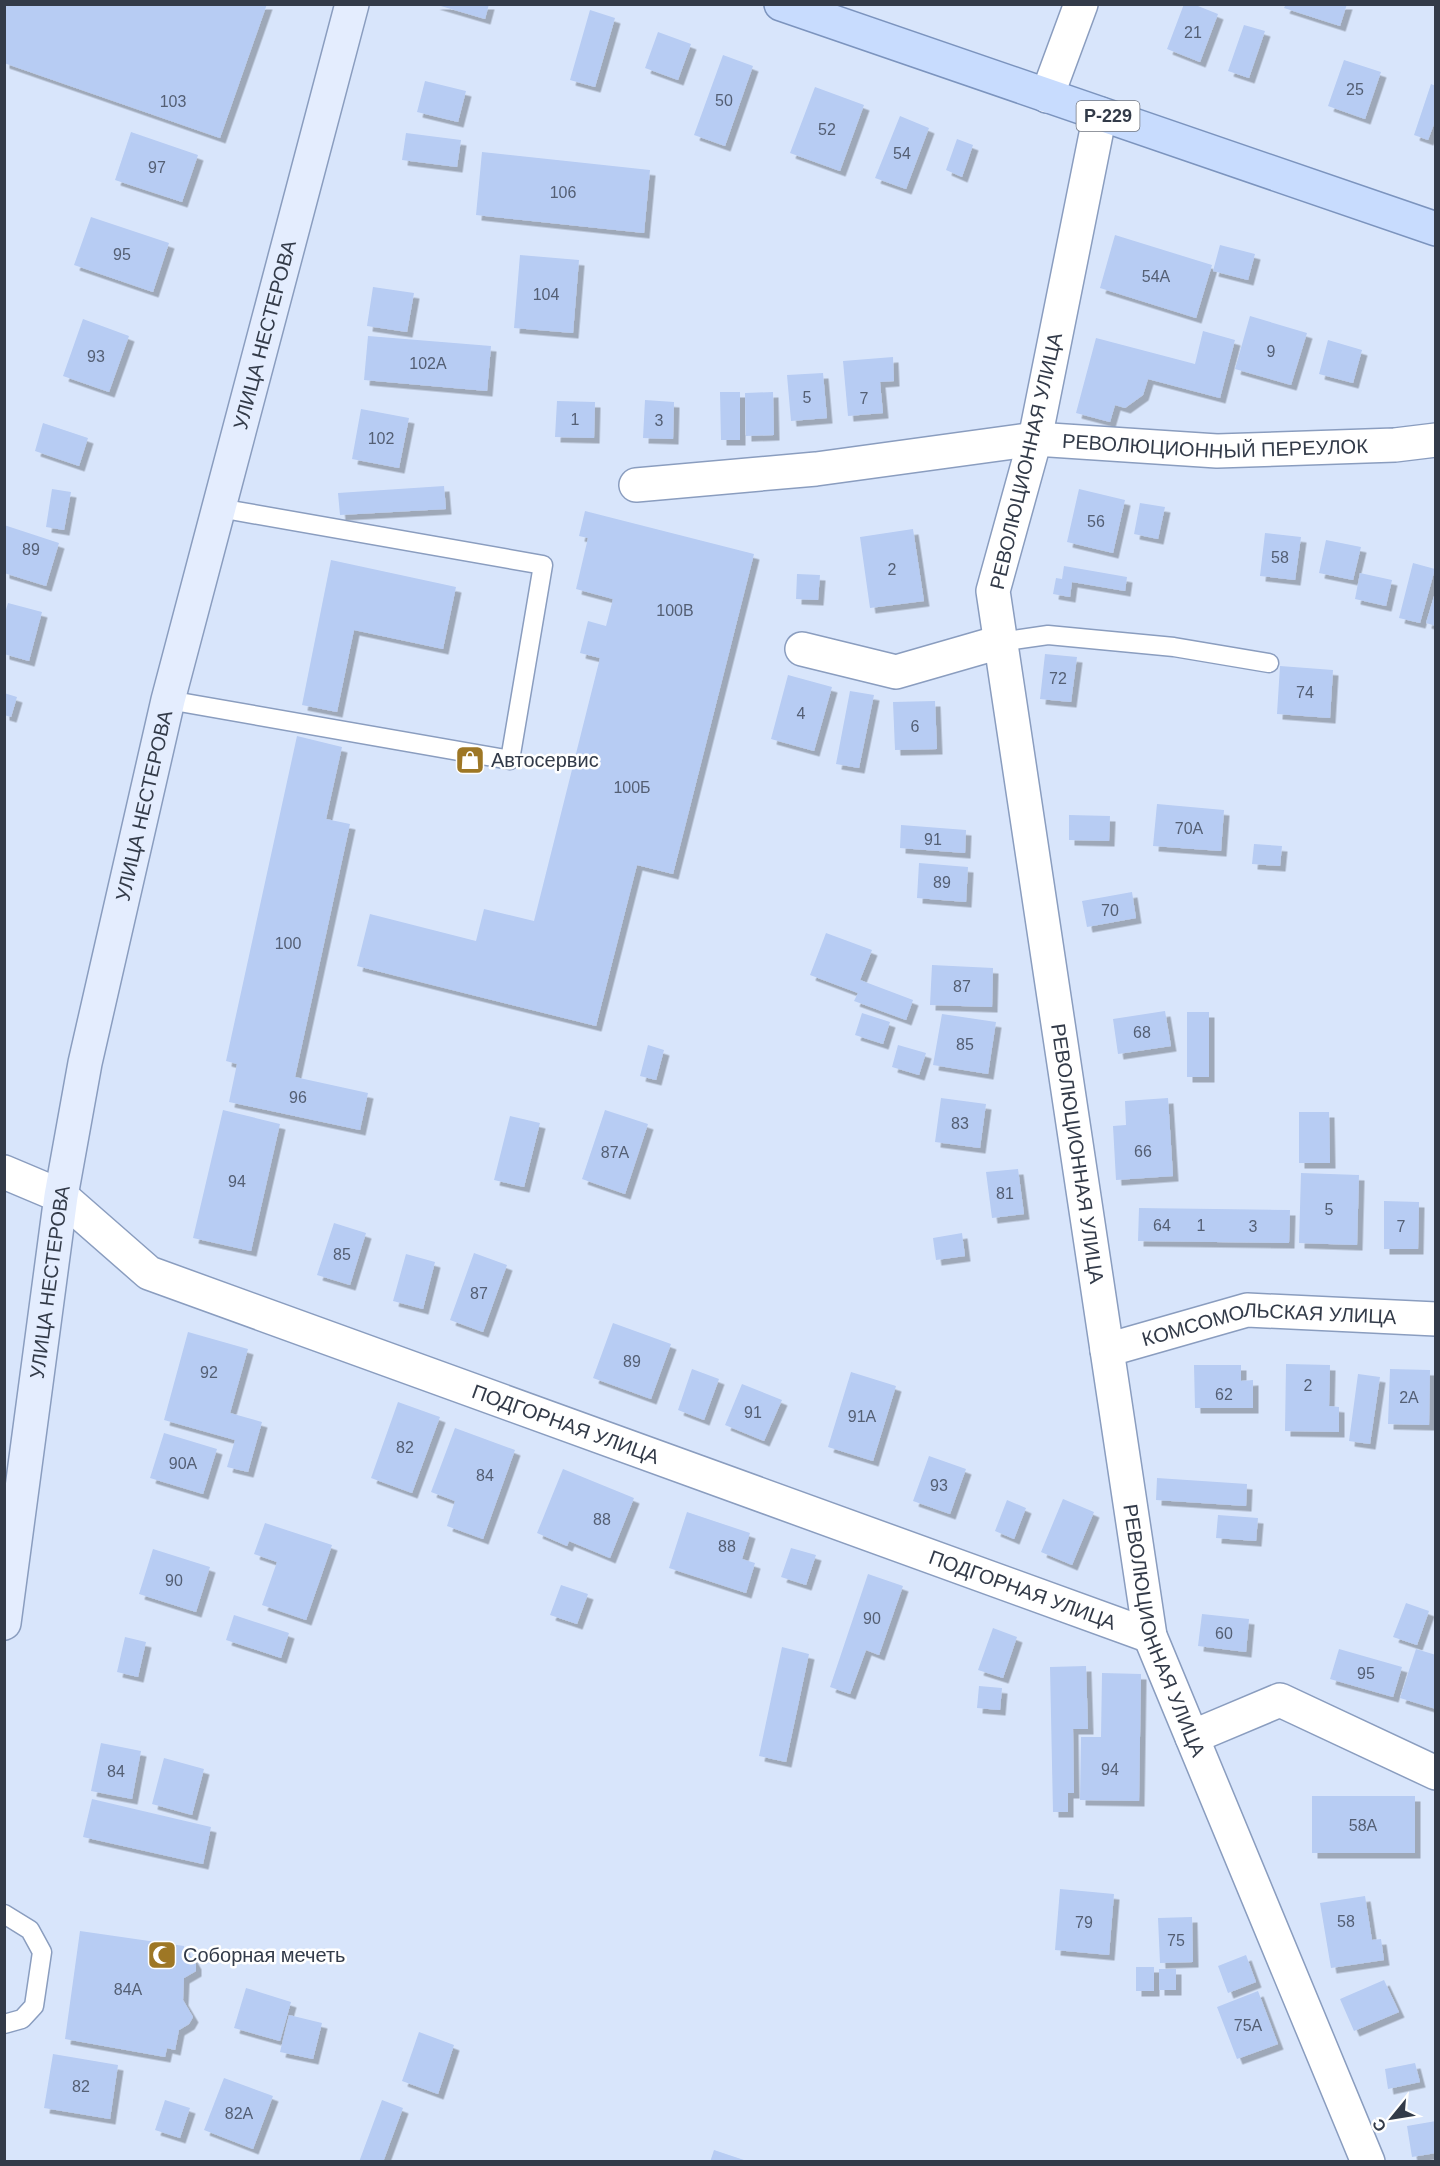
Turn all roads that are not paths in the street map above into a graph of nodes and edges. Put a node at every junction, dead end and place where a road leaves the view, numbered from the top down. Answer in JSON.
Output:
{"nodes":[{"id":1,"x":352,"y":4,"type":"edge"},
{"id":2,"x":781,"y":4,"type":"edge"},
{"id":3,"x":1081,"y":4,"type":"edge"},
{"id":4,"x":1047,"y":96,"type":"junction"},
{"id":5,"x":1100,"y":114,"type":"junction"},
{"id":6,"x":1436,"y":229,"type":"edge"},
{"id":7,"x":1035,"y":440,"type":"junction"},
{"id":8,"x":1436,"y":440,"type":"edge"},
{"id":9,"x":636,"y":485,"type":"dead end"},
{"id":10,"x":219,"y":508,"type":"junction"},
{"id":11,"x":1000,"y":642,"type":"junction"},
{"id":12,"x":802,"y":649,"type":"dead end"},
{"id":13,"x":1269,"y":663,"type":"dead end"},
{"id":14,"x":168,"y":700,"type":"junction"},
{"id":15,"x":4,"y":1172,"type":"edge"},
{"id":16,"x":61,"y":1196,"type":"junction"},
{"id":17,"x":1436,"y":1319,"type":"edge"},
{"id":18,"x":1107,"y":1350,"type":"junction"},
{"id":19,"x":13,"y":1486,"type":"edge"},
{"id":20,"x":4,"y":1623,"type":"edge"},
{"id":21,"x":1150,"y":1636,"type":"junction"},
{"id":22,"x":1192,"y":1737,"type":"junction"},
{"id":23,"x":1436,"y":1773,"type":"edge"},
{"id":24,"x":4,"y":1914,"type":"edge"},
{"id":25,"x":4,"y":2024,"type":"edge"},
{"id":26,"x":1368,"y":2162,"type":"edge"}],
"edges":[{"from":1,"to":10,"type":"main road","name":"УЛИЦА НЕСТЕРОВА"},
{"from":2,"to":4,"type":"main road","number":"Р-229"},
{"from":3,"to":4,"type":"street"},
{"from":4,"to":5,"type":"main road","number":"Р-229"},
{"from":5,"to":6,"type":"main road","number":"Р-229"},
{"from":5,"to":7,"type":"street","name":"РЕВОЛЮЦИОННАЯ УЛИЦА"},
{"from":7,"to":8,"type":"street","name":"РЕВОЛЮЦИОННЫЙ ПЕРЕУЛОК"},
{"from":7,"to":9,"type":"street","name":"РЕВОЛЮЦИОННЫЙ ПЕРЕУЛОК"},
{"from":7,"to":11,"type":"street","name":"РЕВОЛЮЦИОННАЯ УЛИЦА"},
{"from":10,"to":14,"type":"main road","name":"УЛИЦА НЕСТЕРОВА"},
{"from":10,"to":14,"type":"lane"},
{"from":11,"to":12,"type":"street"},
{"from":11,"to":13,"type":"lane"},
{"from":11,"to":18,"type":"street","name":"РЕВОЛЮЦИОННАЯ УЛИЦА"},
{"from":14,"to":16,"type":"main road","name":"УЛИЦА НЕСТЕРОВА"},
{"from":15,"to":16,"type":"street","name":"ПОДГОРНАЯ УЛИЦА"},
{"from":16,"to":19,"type":"main road","name":"УЛИЦА НЕСТЕРОВА"},
{"from":16,"to":21,"type":"street","name":"ПОДГОРНАЯ УЛИЦА"},
{"from":17,"to":18,"type":"street","name":"КОМСОМОЛЬСКАЯ УЛИЦА"},
{"from":18,"to":21,"type":"street","name":"РЕВОЛЮЦИОННАЯ УЛИЦА"},
{"from":19,"to":20,"type":"main road","name":"УЛИЦА НЕСТЕРОВА"},
{"from":21,"to":22,"type":"street","name":"РЕВОЛЮЦИОННАЯ УЛИЦА"},
{"from":22,"to":23,"type":"street"},
{"from":22,"to":26,"type":"street","name":"РЕВОЛЮЦИОННАЯ УЛИЦА"},
{"from":24,"to":25,"type":"lane"}]}
